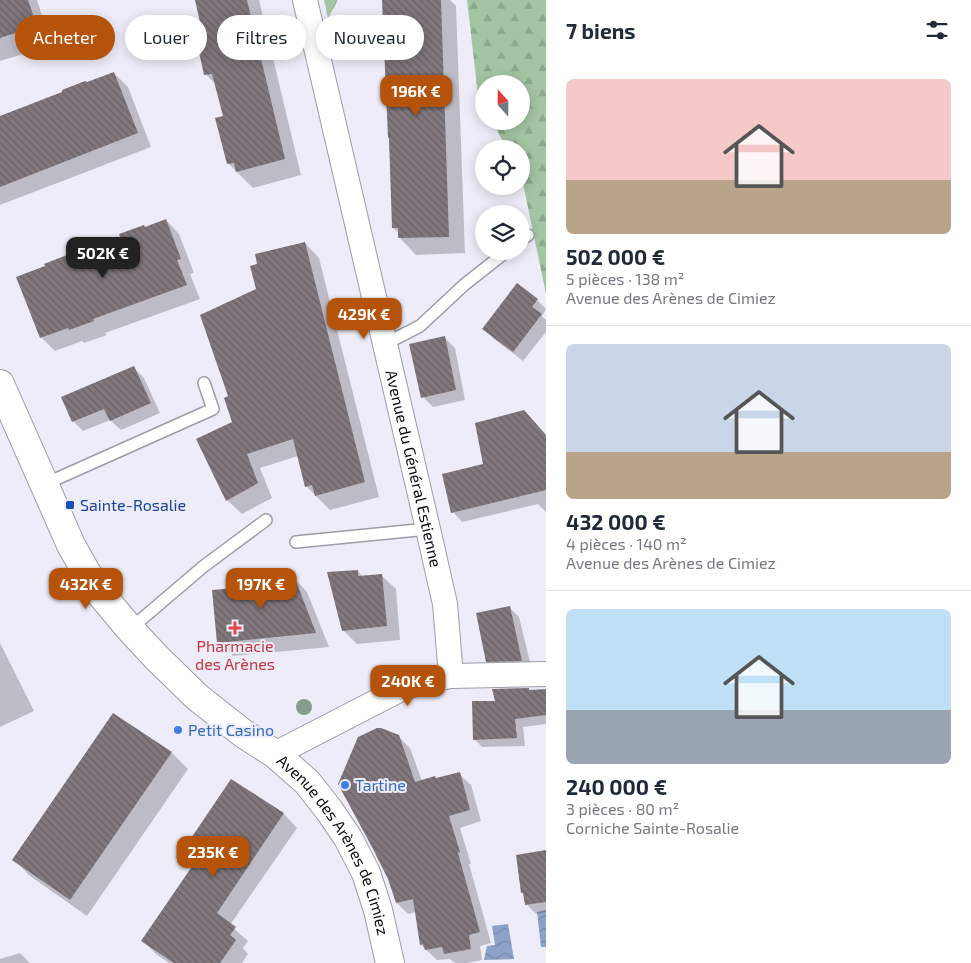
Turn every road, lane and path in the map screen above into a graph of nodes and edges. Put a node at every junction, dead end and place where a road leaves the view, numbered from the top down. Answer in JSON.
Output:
{"nodes":[{"id":1,"x":305,"y":0,"type":"edge"},
{"id":2,"x":496,"y":260,"type":"edge"},
{"id":3,"x":385,"y":344,"type":"junction"},
{"id":4,"x":204,"y":383,"type":"dead end"},
{"id":5,"x":0,"y":384,"type":"edge"},
{"id":6,"x":45,"y":484,"type":"junction"},
{"id":7,"x":266,"y":520,"type":"dead end"},
{"id":8,"x":428,"y":529,"type":"junction"},
{"id":9,"x":296,"y":542,"type":"dead end"},
{"id":10,"x":130,"y":629,"type":"junction"},
{"id":11,"x":546,"y":674,"type":"edge"},
{"id":12,"x":451,"y":676,"type":"junction"},
{"id":13,"x":275,"y":754,"type":"junction"},
{"id":14,"x":390,"y":963,"type":"edge"}],
"edges":[{"from":1,"to":3,"type":"street","name":"Avenue du Général Estienne"},
{"from":2,"to":3,"type":"lane"},
{"from":3,"to":8,"type":"street","name":"Avenue du Général Estienne"},
{"from":4,"to":6,"type":"lane"},
{"from":5,"to":6,"type":"street","name":"Avenue des Arènes de Cimiez"},
{"from":6,"to":10,"type":"street","name":"Avenue des Arènes de Cimiez"},
{"from":7,"to":10,"type":"lane"},
{"from":8,"to":9,"type":"lane"},
{"from":8,"to":12,"type":"street","name":"Avenue du Général Estienne"},
{"from":10,"to":13,"type":"street","name":"Avenue des Arènes de Cimiez"},
{"from":11,"to":12,"type":"street"},
{"from":12,"to":13,"type":"street"},
{"from":13,"to":14,"type":"street","name":"Avenue des Arènes de Cimiez"}]}
